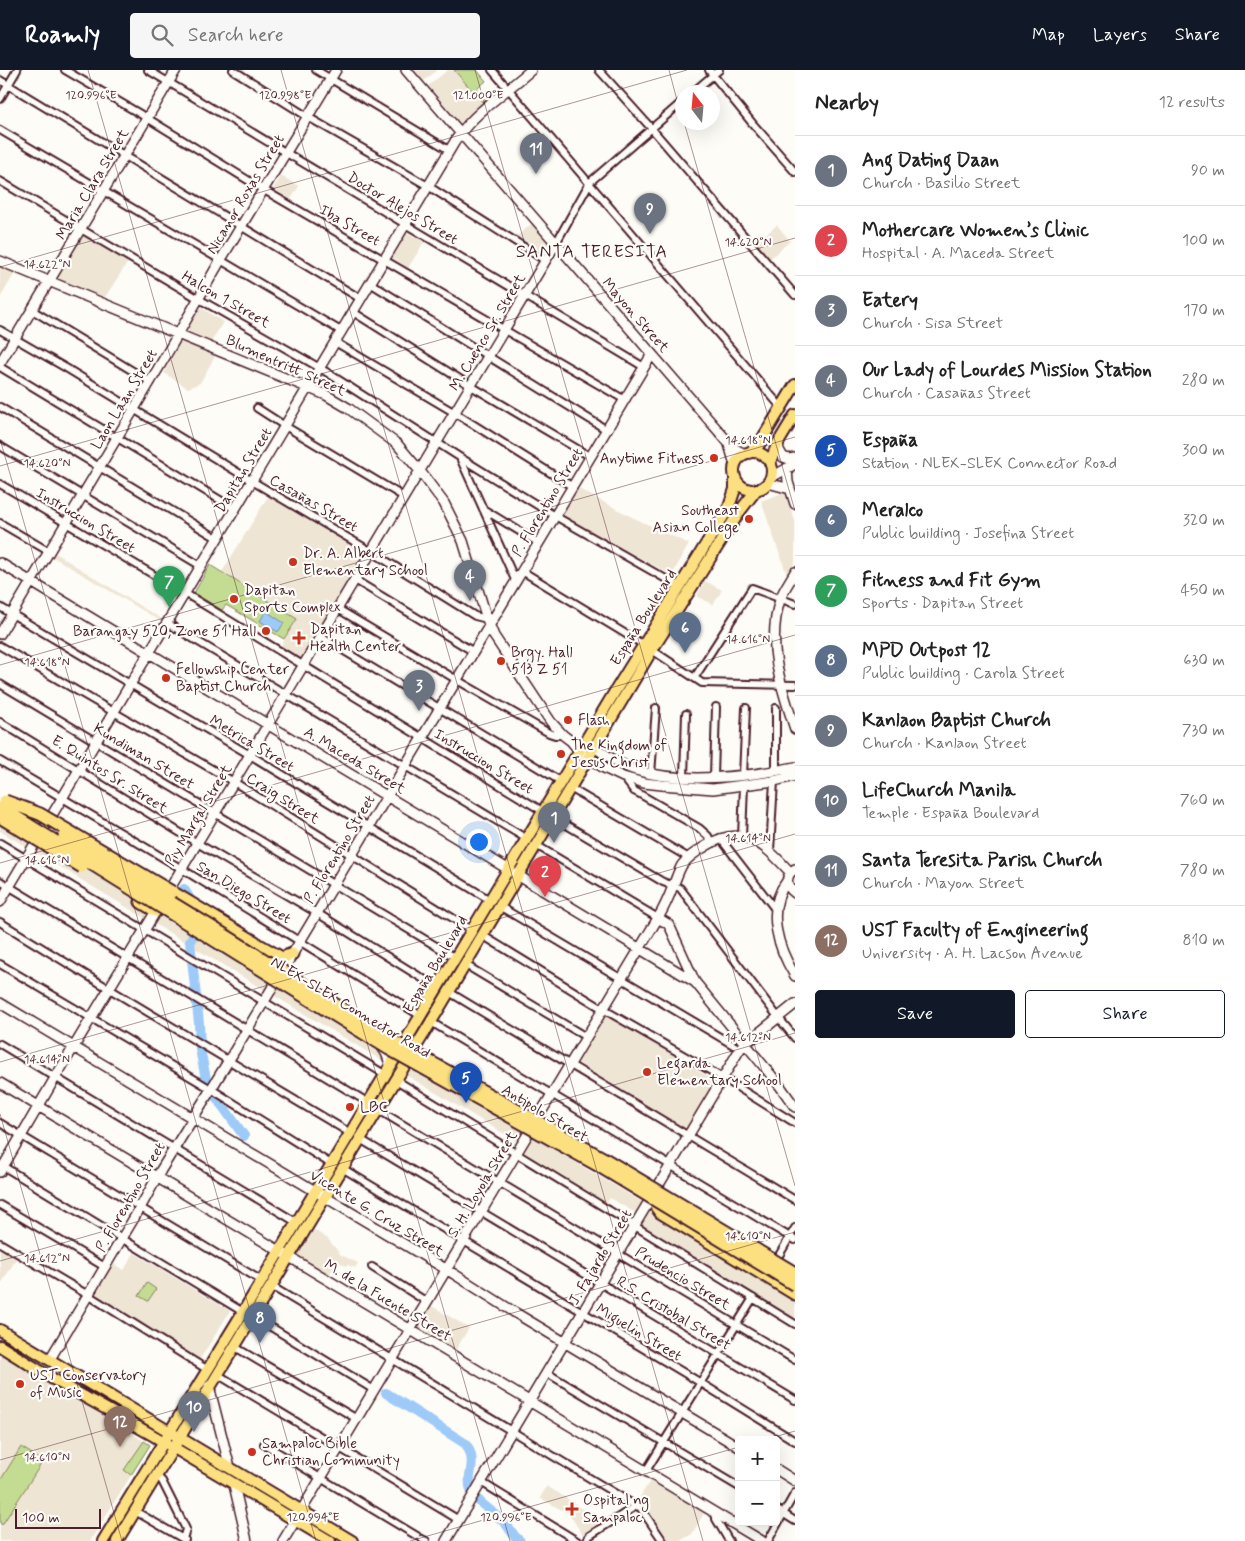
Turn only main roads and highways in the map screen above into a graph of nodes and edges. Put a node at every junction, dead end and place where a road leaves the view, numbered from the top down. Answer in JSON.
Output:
{"nodes":[{"id":1,"x":795,"y":385,"type":"edge"},
{"id":2,"x":795,"y":415,"type":"edge"},
{"id":3,"x":747,"y":453,"type":"junction"},
{"id":4,"x":770,"y":462,"type":"junction"},
{"id":5,"x":735,"y":477,"type":"junction"},
{"id":6,"x":757,"y":489,"type":"junction"},
{"id":7,"x":648,"y":647,"type":"junction"},
{"id":8,"x":2,"y":802,"type":"edge"},
{"id":9,"x":548,"y":814,"type":"junction"},
{"id":10,"x":0,"y":817,"type":"edge"},
{"id":11,"x":514,"y":872,"type":"junction"},
{"id":12,"x":495,"y":903,"type":"junction"},
{"id":13,"x":153,"y":916,"type":"road end"},
{"id":14,"x":255,"y":942,"type":"junction"},
{"id":15,"x":292,"y":954,"type":"road end"},
{"id":16,"x":460,"y":961,"type":"junction"},
{"id":17,"x":279,"y":976,"type":"road end"},
{"id":18,"x":373,"y":1106,"type":"junction"},
{"id":19,"x":535,"y":1123,"type":"road end"},
{"id":20,"x":654,"y":1194,"type":"road end"},
{"id":21,"x":795,"y":1264,"type":"edge"},
{"id":22,"x":795,"y":1273,"type":"edge"},
{"id":23,"x":266,"y":1284,"type":"junction"},
{"id":24,"x":795,"y":1285,"type":"edge"},
{"id":25,"x":795,"y":1294,"type":"edge"},
{"id":26,"x":248,"y":1314,"type":"junction"},
{"id":27,"x":0,"y":1330,"type":"edge"},
{"id":28,"x":0,"y":1346,"type":"edge"},
{"id":29,"x":212,"y":1372,"type":"junction"},
{"id":30,"x":170,"y":1432,"type":"junction"},
{"id":31,"x":179,"y":1437,"type":"junction"},
{"id":32,"x":168,"y":1445,"type":"junction"},
{"id":33,"x":104,"y":1541,"type":"edge"},
{"id":34,"x":117,"y":1541,"type":"edge"},
{"id":35,"x":330,"y":1541,"type":"edge"},
{"id":36,"x":352,"y":1541,"type":"edge"}],
"edges":[{"from":1,"to":3,"type":"main road"},
{"from":2,"to":4,"type":"main road"},
{"from":3,"to":4,"type":"main road"},
{"from":3,"to":5,"type":"main road"},
{"from":4,"to":6,"type":"main road"},
{"from":5,"to":6,"type":"main road"},
{"from":5,"to":7,"type":"main road","name":"España Boulevard"},
{"from":6,"to":7,"type":"main road","name":"España Boulevard"},
{"from":7,"to":9,"type":"main road","name":"España Boulevard"},
{"from":8,"to":14,"type":"highway","bridge":true},
{"from":8,"to":22,"type":"highway","name":"NLEX-SLEX Connector Road","bridge":true},
{"from":8,"to":24,"type":"highway","name":"NLEX-SLEX Connector Road","bridge":true},
{"from":9,"to":11,"type":"main road","name":"España Boulevard"},
{"from":9,"to":11,"type":"main road","name":"España Boulevard"},
{"from":10,"to":13,"type":"highway","bridge":true},
{"from":11,"to":12,"type":"main road","name":"España Boulevard"},
{"from":12,"to":16,"type":"main road","name":"España Boulevard"},
{"from":12,"to":16,"type":"main road","name":"España Boulevard"},
{"from":14,"to":15,"type":"highway"},
{"from":14,"to":17,"type":"highway"},
{"from":16,"to":18,"type":"main road","name":"España Boulevard"},
{"from":16,"to":18,"type":"main road","name":"España Boulevard"},
{"from":18,"to":23,"type":"main road","name":"España Boulevard"},
{"from":18,"to":23,"type":"main road","name":"España Boulevard"},
{"from":19,"to":21,"type":"highway"},
{"from":20,"to":25,"type":"highway"},
{"from":23,"to":26,"type":"main road","name":"España Boulevard"},
{"from":26,"to":29,"type":"main road","name":"España Boulevard"},
{"from":26,"to":29,"type":"main road","name":"España Boulevard"},
{"from":27,"to":30,"type":"main road"},
{"from":28,"to":32,"type":"main road"},
{"from":29,"to":30,"type":"main road","name":"España Boulevard"},
{"from":29,"to":31,"type":"main road","name":"España Boulevard"},
{"from":30,"to":31,"type":"main road"},
{"from":30,"to":32,"type":"main road","name":"España Boulevard"},
{"from":31,"to":32,"type":"main road","name":"España Boulevard"},
{"from":31,"to":36,"type":"main road"},
{"from":32,"to":33,"type":"main road","name":"España Boulevard"},
{"from":32,"to":34,"type":"main road","name":"España Boulevard"},
{"from":32,"to":35,"type":"main road"}]}
